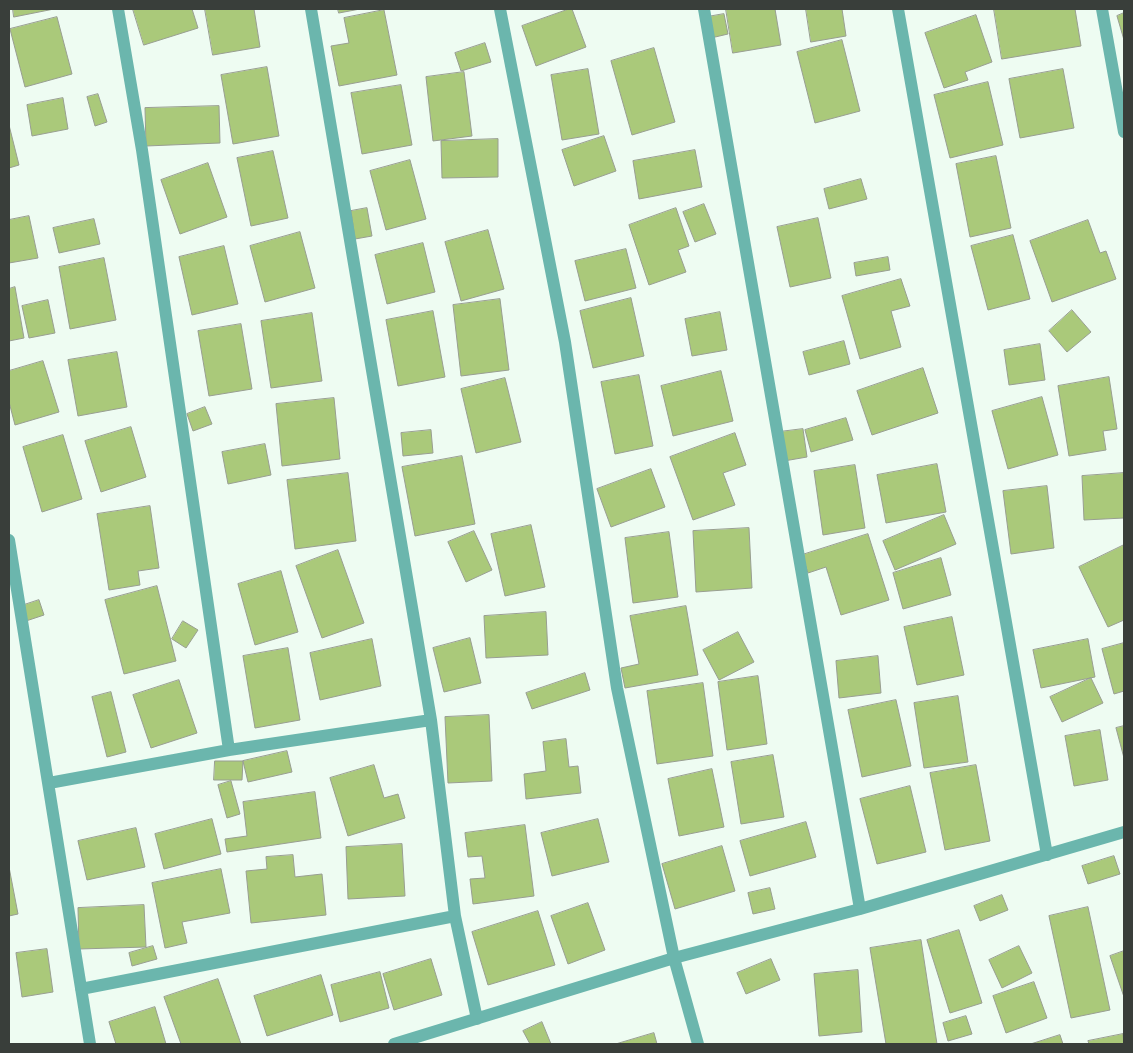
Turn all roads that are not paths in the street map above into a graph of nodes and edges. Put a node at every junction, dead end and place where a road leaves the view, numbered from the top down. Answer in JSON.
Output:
{"nodes":[{"id":1,"x":118,"y":9,"type":"edge"},
{"id":2,"x":311,"y":9,"type":"edge"},
{"id":3,"x":500,"y":9,"type":"edge"},
{"id":4,"x":704,"y":9,"type":"edge"},
{"id":5,"x":898,"y":9,"type":"edge"},
{"id":6,"x":1102,"y":9,"type":"edge"},
{"id":7,"x":1124,"y":132,"type":"edge"},
{"id":8,"x":9,"y":540,"type":"edge"},
{"id":9,"x":431,"y":720,"type":"junction"},
{"id":10,"x":229,"y":750,"type":"junction"},
{"id":11,"x":49,"y":783,"type":"junction"},
{"id":12,"x":1124,"y":832,"type":"edge"},
{"id":13,"x":1047,"y":855,"type":"junction"},
{"id":14,"x":860,"y":909,"type":"junction"},
{"id":15,"x":455,"y":916,"type":"junction"},
{"id":16,"x":674,"y":958,"type":"junction"},
{"id":17,"x":81,"y":989,"type":"junction"},
{"id":18,"x":477,"y":1019,"type":"junction"},
{"id":19,"x":90,"y":1044,"type":"edge"},
{"id":20,"x":394,"y":1044,"type":"edge"},
{"id":21,"x":698,"y":1044,"type":"edge"}],
"edges":[{"from":1,"to":10,"type":"street"},
{"from":2,"to":9,"type":"street"},
{"from":3,"to":16,"type":"street"},
{"from":4,"to":14,"type":"street"},
{"from":5,"to":13,"type":"street"},
{"from":6,"to":7,"type":"street"},
{"from":8,"to":11,"type":"street"},
{"from":9,"to":10,"type":"street"},
{"from":9,"to":15,"type":"street"},
{"from":10,"to":11,"type":"street"},
{"from":11,"to":17,"type":"street"},
{"from":12,"to":13,"type":"street"},
{"from":13,"to":14,"type":"street"},
{"from":14,"to":16,"type":"street"},
{"from":15,"to":17,"type":"street"},
{"from":15,"to":18,"type":"street"},
{"from":16,"to":18,"type":"street"},
{"from":16,"to":21,"type":"street"},
{"from":17,"to":19,"type":"street"},
{"from":18,"to":20,"type":"street"}]}
